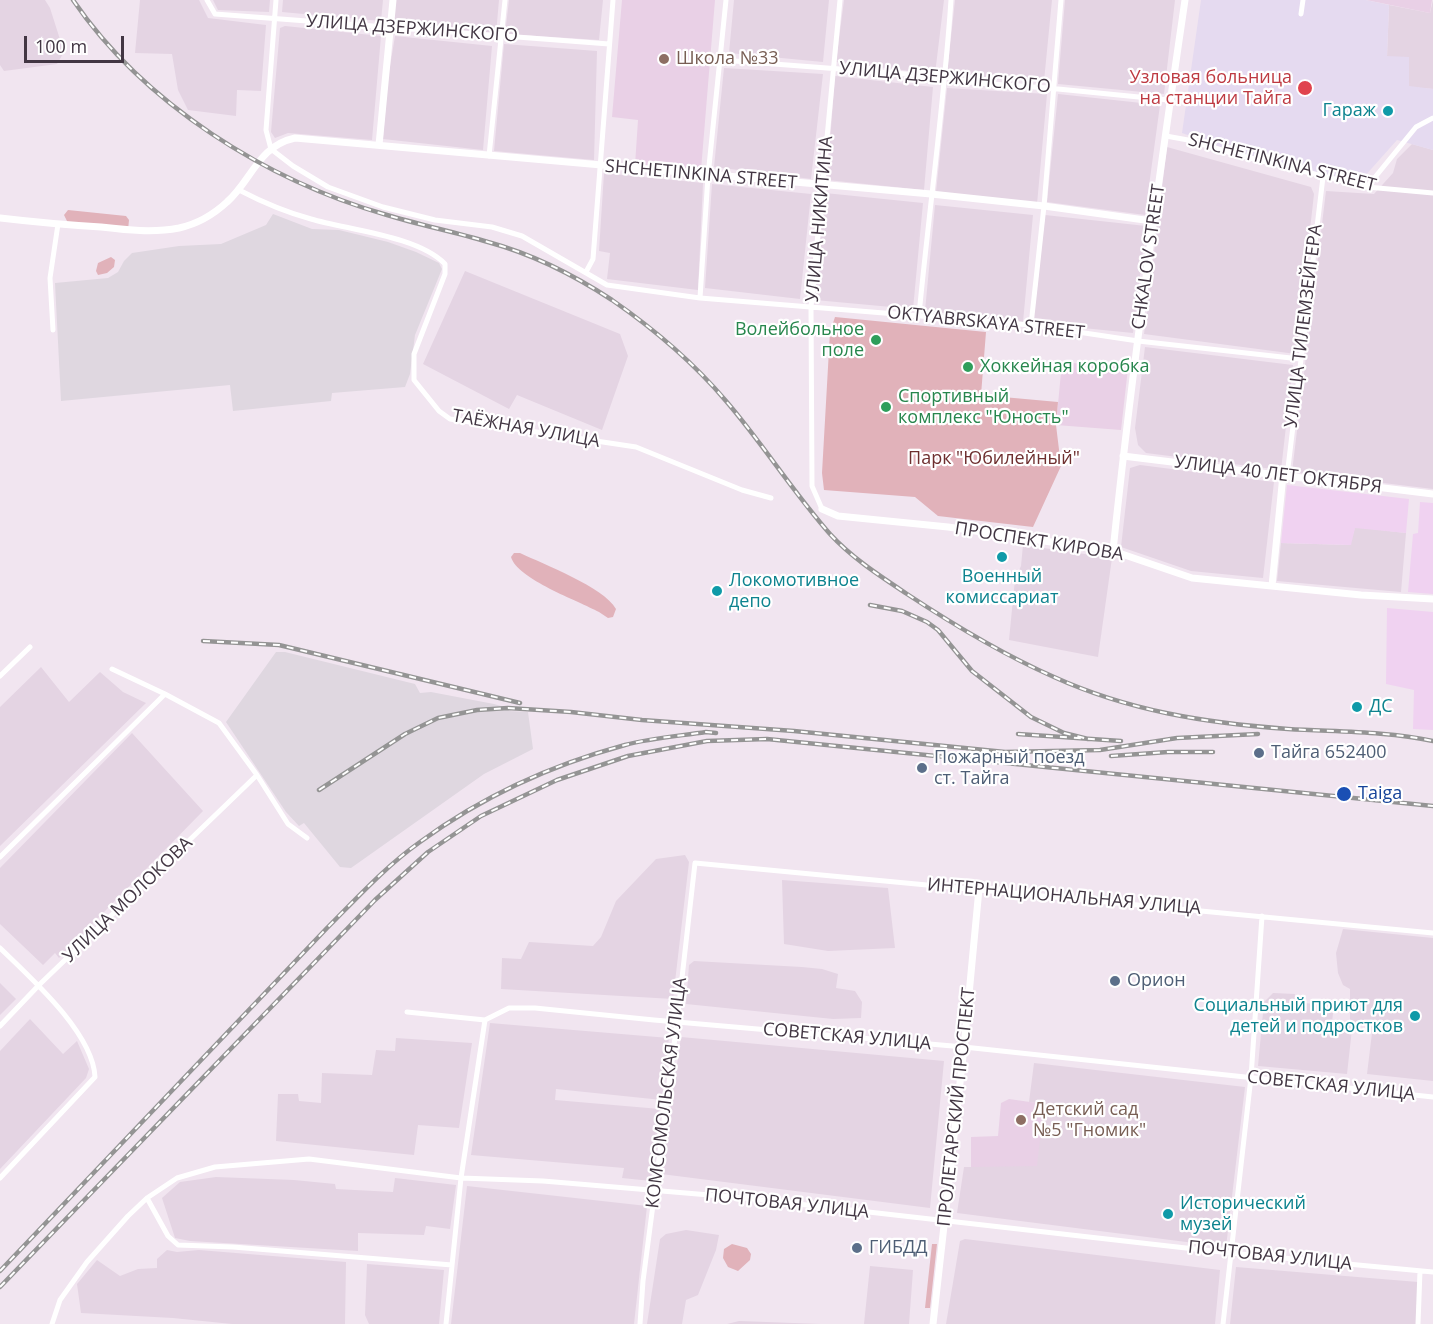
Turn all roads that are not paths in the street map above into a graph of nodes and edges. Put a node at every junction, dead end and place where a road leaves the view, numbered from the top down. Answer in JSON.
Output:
{"nodes":[{"id":1,"x":207,"y":0,"type":"edge"},
{"id":2,"x":276,"y":0,"type":"edge"},
{"id":3,"x":393,"y":0,"type":"edge"},
{"id":4,"x":505,"y":0,"type":"edge"},
{"id":5,"x":613,"y":0,"type":"edge"},
{"id":6,"x":726,"y":0,"type":"edge"},
{"id":7,"x":840,"y":0,"type":"edge"},
{"id":8,"x":951,"y":0,"type":"edge"},
{"id":9,"x":1061,"y":0,"type":"edge"},
{"id":10,"x":1185,"y":0,"type":"edge"},
{"id":11,"x":1303,"y":0,"type":"edge"},
{"id":12,"x":1301,"y":14,"type":"dead end"},
{"id":13,"x":274,"y":19,"type":"junction"},
{"id":14,"x":390,"y":28,"type":"junction"},
{"id":15,"x":502,"y":36,"type":"junction"},
{"id":16,"x":609,"y":44,"type":"junction"},
{"id":17,"x":720,"y":60,"type":"junction"},
{"id":18,"x":834,"y":68,"type":"junction"},
{"id":19,"x":946,"y":77,"type":"junction"},
{"id":20,"x":1054,"y":89,"type":"junction"},
{"id":21,"x":1169,"y":100,"type":"junction"},
{"id":22,"x":1433,"y":118,"type":"edge"},
{"id":23,"x":1166,"y":136,"type":"junction"},
{"id":24,"x":379,"y":145,"type":"junction"},
{"id":25,"x":271,"y":149,"type":"junction"},
{"id":26,"x":489,"y":156,"type":"junction"},
{"id":27,"x":599,"y":166,"type":"junction"},
{"id":28,"x":708,"y":176,"type":"junction"},
{"id":29,"x":1323,"y":177,"type":"junction"},
{"id":30,"x":822,"y":184,"type":"junction"},
{"id":31,"x":1367,"y":187,"type":"junction"},
{"id":32,"x":239,"y":190,"type":"junction"},
{"id":33,"x":1433,"y":193,"type":"edge"},
{"id":34,"x":931,"y":194,"type":"junction"},
{"id":35,"x":1044,"y":206,"type":"junction"},
{"id":36,"x":0,"y":218,"type":"edge"},
{"id":37,"x":1152,"y":221,"type":"junction"},
{"id":38,"x":58,"y":224,"type":"junction"},
{"id":39,"x":586,"y":272,"type":"junction"},
{"id":40,"x":700,"y":298,"type":"junction"},
{"id":41,"x":811,"y":307,"type":"junction"},
{"id":42,"x":919,"y":315,"type":"junction"},
{"id":43,"x":1031,"y":325,"type":"junction"},
{"id":44,"x":52,"y":330,"type":"dead end"},
{"id":45,"x":1137,"y":341,"type":"junction"},
{"id":46,"x":1300,"y":359,"type":"junction"},
{"id":47,"x":1123,"y":456,"type":"junction"},
{"id":48,"x":1285,"y":476,"type":"junction"},
{"id":49,"x":1433,"y":494,"type":"edge"},
{"id":50,"x":771,"y":498,"type":"dead end"},
{"id":51,"x":822,"y":509,"type":"joint"},
{"id":52,"x":1113,"y":551,"type":"junction"},
{"id":53,"x":1272,"y":586,"type":"junction"},
{"id":54,"x":1433,"y":599,"type":"edge"},
{"id":55,"x":30,"y":646,"type":"dead end"},
{"id":56,"x":112,"y":669,"type":"dead end"},
{"id":57,"x":0,"y":676,"type":"edge"},
{"id":58,"x":165,"y":694,"type":"junction"},
{"id":59,"x":257,"y":775,"type":"junction"},
{"id":60,"x":307,"y":838,"type":"dead end"},
{"id":61,"x":0,"y":857,"type":"edge"},
{"id":62,"x":695,"y":862,"type":"joint"},
{"id":63,"x":979,"y":889,"type":"junction"},
{"id":64,"x":1262,"y":916,"type":"junction"},
{"id":65,"x":1433,"y":933,"type":"edge"},
{"id":66,"x":0,"y":948,"type":"edge"},
{"id":67,"x":39,"y":985,"type":"junction"},
{"id":68,"x":407,"y":1012,"type":"dead end"},
{"id":69,"x":485,"y":1020,"type":"junction"},
{"id":70,"x":677,"y":1022,"type":"junction"},
{"id":71,"x":0,"y":1026,"type":"edge"},
{"id":72,"x":964,"y":1047,"type":"junction"},
{"id":73,"x":1251,"y":1077,"type":"junction"},
{"id":74,"x":1433,"y":1097,"type":"edge"},
{"id":75,"x":0,"y":1178,"type":"edge"},
{"id":76,"x":461,"y":1178,"type":"junction"},
{"id":77,"x":655,"y":1190,"type":"junction"},
{"id":78,"x":147,"y":1198,"type":"junction"},
{"id":79,"x":945,"y":1220,"type":"junction"},
{"id":80,"x":1230,"y":1253,"type":"junction"},
{"id":81,"x":452,"y":1265,"type":"junction"},
{"id":82,"x":1420,"y":1271,"type":"junction"},
{"id":83,"x":1433,"y":1272,"type":"edge"},
{"id":84,"x":52,"y":1324,"type":"edge"},
{"id":85,"x":446,"y":1324,"type":"edge"},
{"id":86,"x":640,"y":1324,"type":"edge"},
{"id":87,"x":933,"y":1324,"type":"edge"},
{"id":88,"x":1223,"y":1324,"type":"edge"},
{"id":89,"x":1418,"y":1324,"type":"edge"}],
"edges":[{"from":1,"to":13,"type":"street","name":"УЛИЦА ДЗЕРЖИНСКОГО"},
{"from":2,"to":13,"type":"street"},
{"from":3,"to":14,"type":"street"},
{"from":4,"to":15,"type":"street"},
{"from":5,"to":16,"type":"street"},
{"from":6,"to":17,"type":"street"},
{"from":7,"to":18,"type":"street","name":"УЛИЦА НИКИТИНА"},
{"from":8,"to":19,"type":"street"},
{"from":9,"to":20,"type":"street"},
{"from":10,"to":21,"type":"street","name":"CHKALOV STREET"},
{"from":11,"to":12,"type":"street"},
{"from":13,"to":14,"type":"street","name":"УЛИЦА ДЗЕРЖИНСКОГО"},
{"from":13,"to":25,"type":"street"},
{"from":14,"to":15,"type":"street","name":"УЛИЦА ДЗЕРЖИНСКОГО"},
{"from":14,"to":24,"type":"street"},
{"from":15,"to":16,"type":"street","name":"УЛИЦА ДЗЕРЖИНСКОГО"},
{"from":15,"to":26,"type":"street"},
{"from":16,"to":27,"type":"street"},
{"from":17,"to":18,"type":"street","name":"УЛИЦА ДЗЕРЖИНСКОГО"},
{"from":17,"to":28,"type":"street"},
{"from":18,"to":19,"type":"street","name":"УЛИЦА ДЗЕРЖИНСКОГО"},
{"from":18,"to":30,"type":"street","name":"УЛИЦА НИКИТИНА"},
{"from":19,"to":20,"type":"street","name":"УЛИЦА ДЗЕРЖИНСКОГО"},
{"from":19,"to":34,"type":"street"},
{"from":20,"to":21,"type":"street","name":"УЛИЦА ДЗЕРЖИНСКОГО"},
{"from":20,"to":35,"type":"street"},
{"from":21,"to":23,"type":"street","name":"CHKALOV STREET"},
{"from":22,"to":31,"type":"street"},
{"from":23,"to":29,"type":"street","name":"SHCHETINKINA STREET"},
{"from":23,"to":37,"type":"street","name":"CHKALOV STREET"},
{"from":24,"to":25,"type":"street","name":"SHCHETINKINA STREET"},
{"from":24,"to":26,"type":"street","name":"SHCHETINKINA STREET"},
{"from":25,"to":32,"type":"street","name":"SHCHETINKINA STREET"},
{"from":25,"to":39,"type":"street","name":"OKTYABRSKAYA STREET"},
{"from":26,"to":27,"type":"street","name":"SHCHETINKINA STREET"},
{"from":27,"to":28,"type":"street","name":"SHCHETINKINA STREET"},
{"from":27,"to":39,"type":"street"},
{"from":28,"to":30,"type":"street","name":"SHCHETINKINA STREET"},
{"from":28,"to":40,"type":"street"},
{"from":29,"to":31,"type":"street","name":"SHCHETINKINA STREET"},
{"from":29,"to":46,"type":"street","name":"УЛИЦА ТИЛЕМЗЕЙГЕРА"},
{"from":30,"to":34,"type":"street","name":"SHCHETINKINA STREET"},
{"from":30,"to":41,"type":"street","name":"УЛИЦА НИКИТИНА"},
{"from":31,"to":33,"type":"street","name":"SHCHETINKINA STREET"},
{"from":32,"to":38,"type":"street","name":"SHCHETINKINA STREET"},
{"from":32,"to":50,"type":"street","name":"ТАЁЖНАЯ УЛИЦА"},
{"from":34,"to":35,"type":"street","name":"SHCHETINKINA STREET"},
{"from":34,"to":42,"type":"street"},
{"from":35,"to":37,"type":"street","name":"SHCHETINKINA STREET"},
{"from":35,"to":43,"type":"street"},
{"from":36,"to":38,"type":"street","name":"SHCHETINKINA STREET"},
{"from":37,"to":45,"type":"street","name":"CHKALOV STREET"},
{"from":38,"to":44,"type":"street"},
{"from":39,"to":40,"type":"street","name":"OKTYABRSKAYA STREET"},
{"from":40,"to":41,"type":"street","name":"OKTYABRSKAYA STREET"},
{"from":41,"to":42,"type":"street","name":"OKTYABRSKAYA STREET"},
{"from":41,"to":51,"type":"street","name":"УЛИЦА НИКИТИНА"},
{"from":42,"to":43,"type":"street","name":"OKTYABRSKAYA STREET"},
{"from":43,"to":45,"type":"street","name":"OKTYABRSKAYA STREET"},
{"from":45,"to":46,"type":"street","name":"OKTYABRSKAYA STREET"},
{"from":45,"to":47,"type":"street","name":"CHKALOV STREET"},
{"from":46,"to":48,"type":"street","name":"УЛИЦА ТИЛЕМЗЕЙГЕРА"},
{"from":47,"to":48,"type":"street","name":"УЛИЦА 40 ЛЕТ ОКТЯБРЯ"},
{"from":47,"to":52,"type":"street","name":"CHKALOV STREET"},
{"from":48,"to":49,"type":"street","name":"УЛИЦА 40 ЛЕТ ОКТЯБРЯ"},
{"from":48,"to":53,"type":"street","name":"УЛИЦА ТИЛЕМЗЕЙГЕРА"},
{"from":51,"to":52,"type":"street","name":"ПРОСПЕКТ КИРОВА"},
{"from":52,"to":53,"type":"street","name":"ПРОСПЕКТ КИРОВА"},
{"from":53,"to":54,"type":"street","name":"ПРОСПЕКТ КИРОВА"},
{"from":55,"to":57,"type":"street"},
{"from":56,"to":58,"type":"street"},
{"from":58,"to":59,"type":"street"},
{"from":58,"to":61,"type":"street"},
{"from":59,"to":60,"type":"street"},
{"from":59,"to":67,"type":"street","name":"УЛИЦА МОЛОКОВА"},
{"from":62,"to":63,"type":"street","name":"ИНТЕРНАЦИОНАЛЬНАЯ УЛИЦА"},
{"from":62,"to":70,"type":"street","name":"КОМСОМОЛЬСКАЯ УЛИЦА"},
{"from":63,"to":64,"type":"street","name":"ИНТЕРНАЦИОНАЛЬНАЯ УЛИЦА"},
{"from":63,"to":72,"type":"street","name":"ПРОЛЕТАРСКИЙ ПРОСПЕКТ"},
{"from":64,"to":65,"type":"street","name":"ИНТЕРНАЦИОНАЛЬНАЯ УЛИЦА"},
{"from":64,"to":73,"type":"street"},
{"from":66,"to":67,"type":"street"},
{"from":67,"to":71,"type":"street","name":"УЛИЦА МОЛОКОВА"},
{"from":67,"to":75,"type":"street"},
{"from":68,"to":69,"type":"street","name":"СОВЕТСКАЯ УЛИЦА"},
{"from":69,"to":70,"type":"street","name":"СОВЕТСКАЯ УЛИЦА"},
{"from":69,"to":76,"type":"street"},
{"from":70,"to":72,"type":"street","name":"СОВЕТСКАЯ УЛИЦА"},
{"from":70,"to":77,"type":"street","name":"КОМСОМОЛЬСКАЯ УЛИЦА"},
{"from":72,"to":73,"type":"street","name":"СОВЕТСКАЯ УЛИЦА"},
{"from":72,"to":79,"type":"street","name":"ПРОЛЕТАРСКИЙ ПРОСПЕКТ"},
{"from":73,"to":74,"type":"street","name":"СОВЕТСКАЯ УЛИЦА"},
{"from":73,"to":80,"type":"street"},
{"from":76,"to":77,"type":"street","name":"ПОЧТОВАЯ УЛИЦА"},
{"from":76,"to":78,"type":"street","name":"ПОЧТОВАЯ УЛИЦА"},
{"from":76,"to":81,"type":"street"},
{"from":77,"to":79,"type":"street","name":"ПОЧТОВАЯ УЛИЦА"},
{"from":77,"to":86,"type":"street","name":"КОМСОМОЛЬСКАЯ УЛИЦА"},
{"from":78,"to":81,"type":"street"},
{"from":78,"to":84,"type":"street","name":"ПОЧТОВАЯ УЛИЦА"},
{"from":79,"to":80,"type":"street","name":"ПОЧТОВАЯ УЛИЦА"},
{"from":79,"to":87,"type":"street","name":"ПРОЛЕТАРСКИЙ ПРОСПЕКТ"},
{"from":80,"to":82,"type":"street","name":"ПОЧТОВАЯ УЛИЦА"},
{"from":80,"to":88,"type":"street"},
{"from":81,"to":85,"type":"street"},
{"from":82,"to":83,"type":"street","name":"ПОЧТОВАЯ УЛИЦА"},
{"from":82,"to":89,"type":"street"}]}
